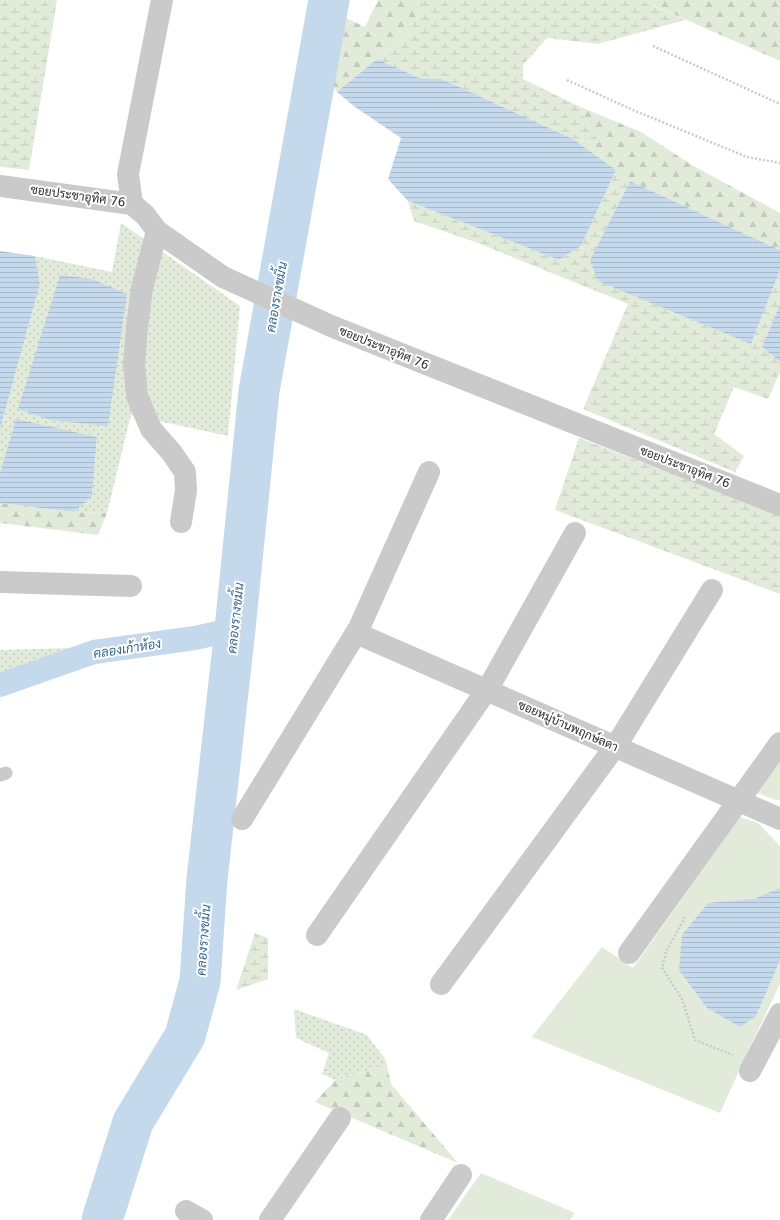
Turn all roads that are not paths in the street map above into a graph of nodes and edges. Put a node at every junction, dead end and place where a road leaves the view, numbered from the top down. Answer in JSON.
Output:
{"nodes":[{"id":1,"x":162,"y":0,"type":"edge"},
{"id":2,"x":0,"y":186,"type":"edge"},
{"id":3,"x":132,"y":204,"type":"junction"},
{"id":4,"x":157,"y":231,"type":"junction"},
{"id":5,"x":429,"y":472,"type":"dead end"},
{"id":6,"x":780,"y":505,"type":"edge"},
{"id":7,"x":181,"y":522,"type":"dead end"},
{"id":8,"x":575,"y":533,"type":"dead end"},
{"id":9,"x":0,"y":582,"type":"edge"},
{"id":10,"x":131,"y":586,"type":"dead end"},
{"id":11,"x":712,"y":590,"type":"dead end"},
{"id":12,"x":356,"y":633,"type":"junction"},
{"id":13,"x":486,"y":690,"type":"junction"},
{"id":14,"x":780,"y":743,"type":"edge"},
{"id":15,"x":616,"y":746,"type":"junction"},
{"id":16,"x":739,"y":801,"type":"junction"},
{"id":17,"x":780,"y":819,"type":"edge"},
{"id":18,"x":242,"y":820,"type":"dead end"},
{"id":19,"x":317,"y":935,"type":"dead end"},
{"id":20,"x":629,"y":953,"type":"dead end"},
{"id":21,"x":441,"y":984,"type":"dead end"},
{"id":22,"x":780,"y":1014,"type":"edge"},
{"id":23,"x":752,"y":1067,"type":"road end"},
{"id":24,"x":340,"y":1118,"type":"dead end"},
{"id":25,"x":461,"y":1175,"type":"dead end"},
{"id":26,"x":270,"y":1220,"type":"edge"},
{"id":27,"x":431,"y":1220,"type":"edge"}],
"edges":[{"from":1,"to":3,"type":"street"},
{"from":2,"to":3,"type":"street","name":"ซอยประชาอุทิศ 76"},
{"from":3,"to":4,"type":"street","name":"ซอยประชาอุทิศ 76"},
{"from":4,"to":6,"type":"street","name":"ซอยประชาอุทิศ 76"},
{"from":4,"to":7,"type":"street"},
{"from":5,"to":12,"type":"street"},
{"from":8,"to":13,"type":"street"},
{"from":9,"to":10,"type":"street"},
{"from":11,"to":15,"type":"street"},
{"from":12,"to":13,"type":"street","name":"ซอยหมู่บ้านพฤกษ์ลดา"},
{"from":12,"to":18,"type":"street"},
{"from":13,"to":15,"type":"street","name":"ซอยหมู่บ้านพฤกษ์ลดา"},
{"from":13,"to":19,"type":"street"},
{"from":14,"to":16,"type":"street"},
{"from":15,"to":16,"type":"street","name":"ซอยหมู่บ้านพฤกษ์ลดา"},
{"from":15,"to":21,"type":"street"},
{"from":16,"to":17,"type":"street","name":"ซอยหมู่บ้านพฤกษ์ลดา"},
{"from":16,"to":20,"type":"street"},
{"from":22,"to":23,"type":"street"},
{"from":24,"to":26,"type":"street"},
{"from":25,"to":27,"type":"street"}]}
